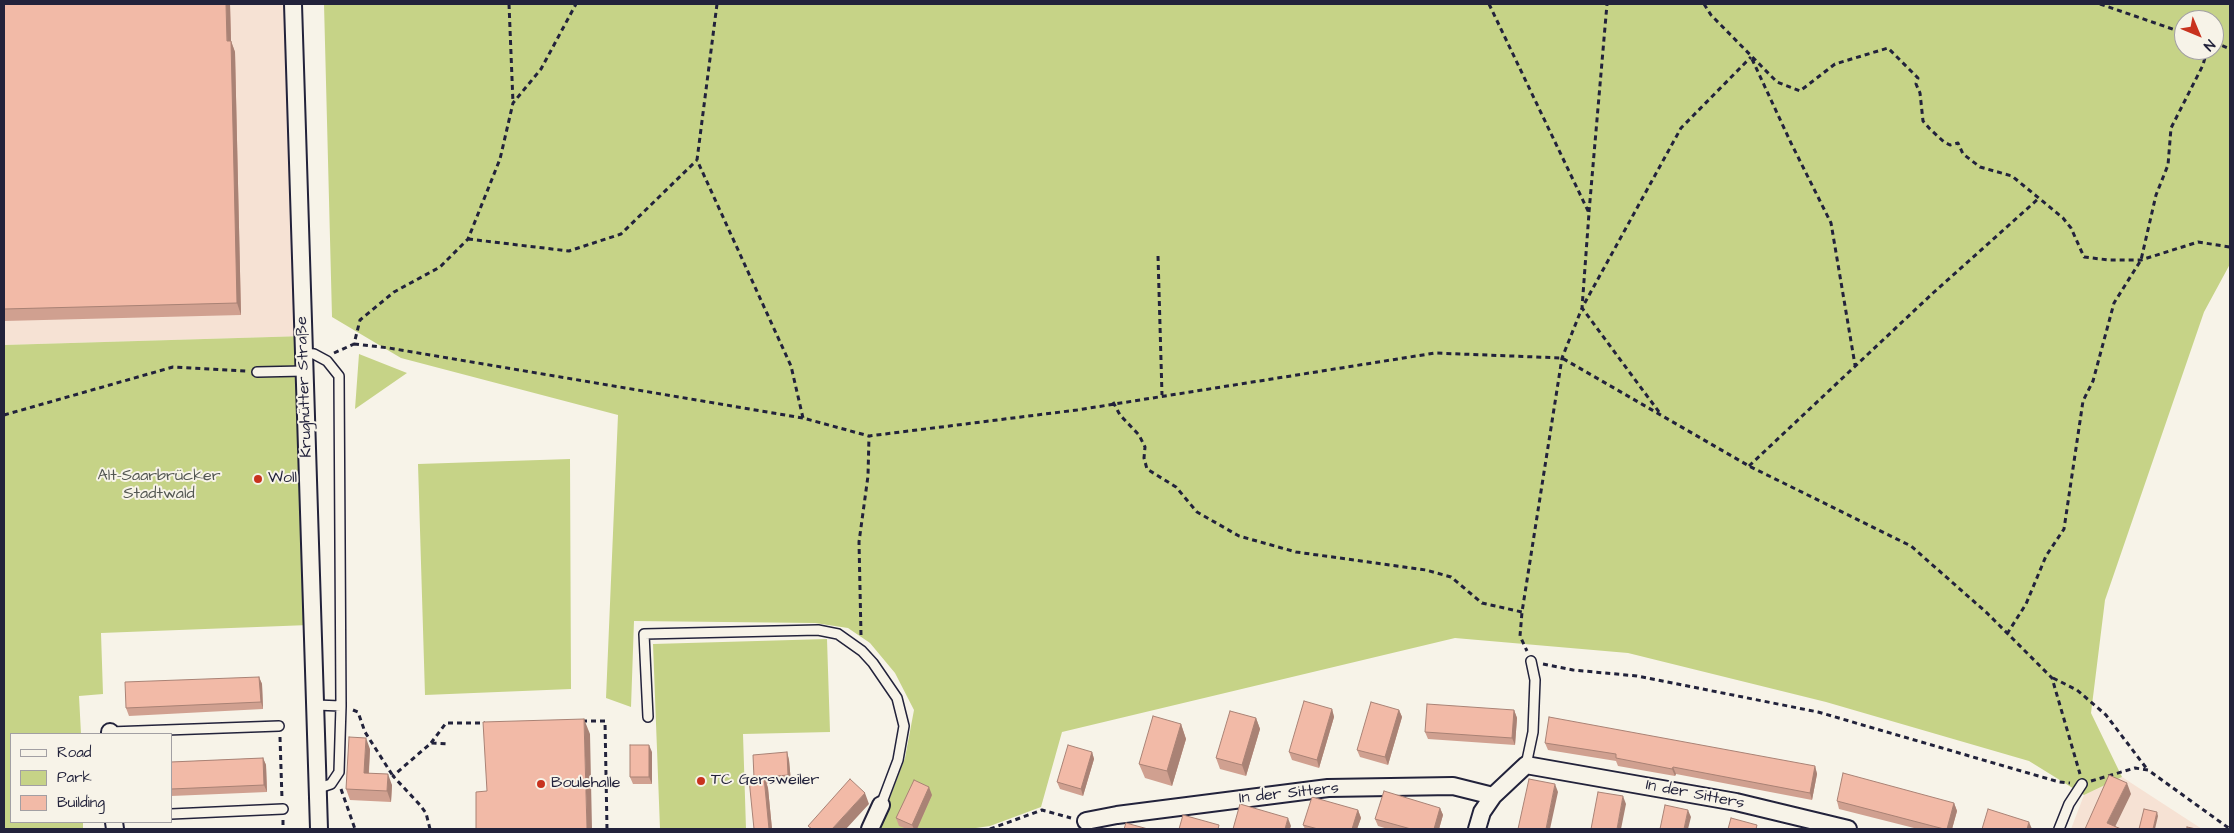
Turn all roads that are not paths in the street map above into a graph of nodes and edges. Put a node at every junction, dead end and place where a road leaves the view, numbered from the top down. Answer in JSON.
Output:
{"nodes":[{"id":1,"x":293,"y":4,"type":"edge"},
{"id":2,"x":303,"y":353,"type":"junction"},
{"id":3,"x":304,"y":371,"type":"junction"},
{"id":4,"x":257,"y":372,"type":"road end"},
{"id":5,"x":1531,"y":662,"type":"road end"},
{"id":6,"x":316,"y":706,"type":"junction"},
{"id":7,"x":341,"y":706,"type":"junction"},
{"id":8,"x":648,"y":717,"type":"dead end"},
{"id":9,"x":279,"y":726,"type":"road end"},
{"id":10,"x":110,"y":733,"type":"edge"},
{"id":11,"x":1526,"y":765,"type":"junction"},
{"id":12,"x":2082,"y":784,"type":"road end"},
{"id":13,"x":319,"y":788,"type":"junction"},
{"id":14,"x":1493,"y":796,"type":"junction"},
{"id":15,"x":881,"y":805,"type":"joint"},
{"id":16,"x":283,"y":809,"type":"road end"},
{"id":17,"x":172,"y":814,"type":"edge"},
{"id":18,"x":1086,"y":822,"type":"road end"},
{"id":19,"x":319,"y":829,"type":"edge"},
{"id":20,"x":870,"y":829,"type":"edge"},
{"id":21,"x":1477,"y":829,"type":"edge"},
{"id":22,"x":1848,"y":829,"type":"edge"},
{"id":23,"x":2059,"y":829,"type":"edge"}],
"edges":[{"from":1,"to":2,"type":"street","name":"Krughütter Straße"},
{"from":2,"to":3,"type":"street","name":"Krughütter Straße"},
{"from":2,"to":7,"type":"lane"},
{"from":3,"to":4,"type":"lane"},
{"from":3,"to":6,"type":"street","name":"Krughütter Straße"},
{"from":5,"to":11,"type":"lane"},
{"from":6,"to":7,"type":"lane"},
{"from":6,"to":13,"type":"street","name":"Krughütter Straße"},
{"from":7,"to":13,"type":"lane"},
{"from":8,"to":15,"type":"lane"},
{"from":9,"to":10,"type":"lane"},
{"from":11,"to":14,"type":"street"},
{"from":11,"to":22,"type":"street","name":"In der Sitters"},
{"from":12,"to":23,"type":"lane"},
{"from":13,"to":19,"type":"street","name":"Krughütter Straße"},
{"from":14,"to":18,"type":"street","name":"In der Sitters"},
{"from":14,"to":21,"type":"street"},
{"from":15,"to":20,"type":"street"},
{"from":16,"to":17,"type":"lane"}]}
